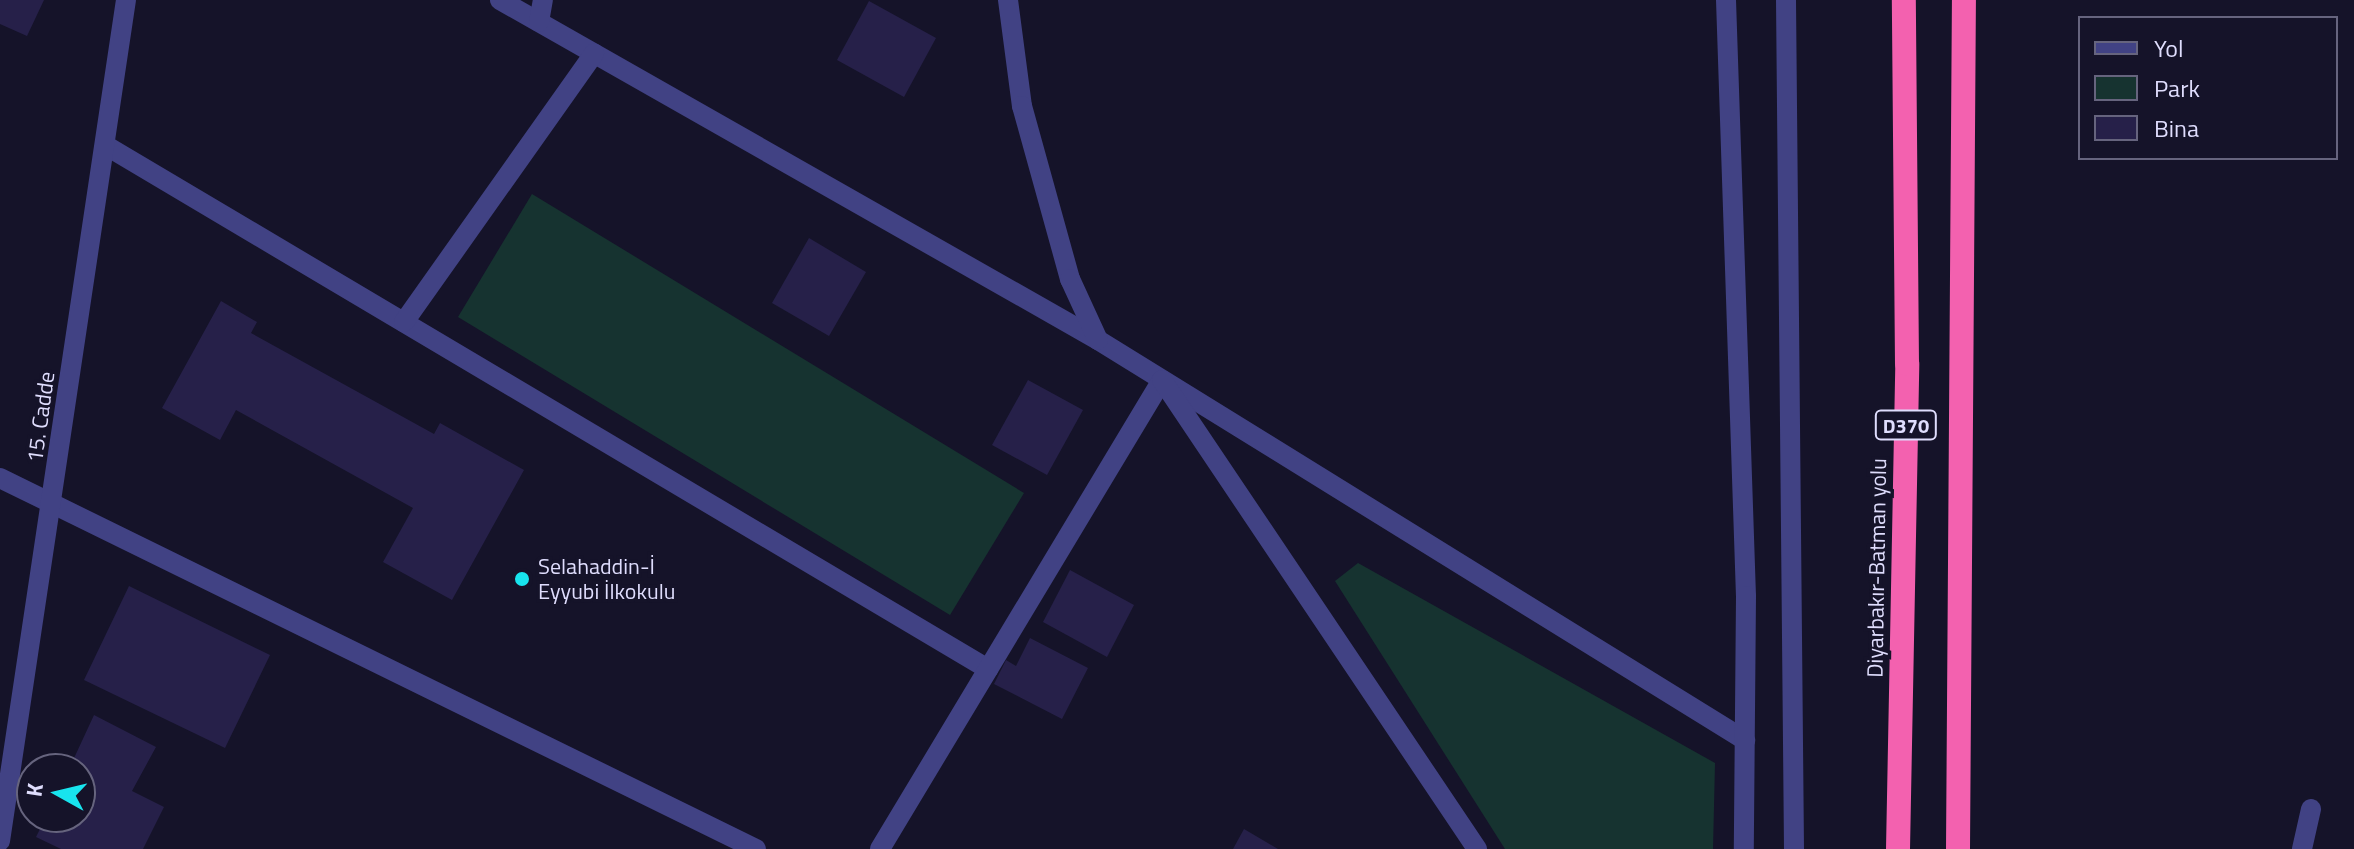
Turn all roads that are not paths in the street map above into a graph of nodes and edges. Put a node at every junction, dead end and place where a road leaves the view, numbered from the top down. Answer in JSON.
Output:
{"nodes":[{"id":1,"x":126,"y":0,"type":"edge"},
{"id":2,"x":500,"y":0,"type":"edge"},
{"id":3,"x":543,"y":0,"type":"edge"},
{"id":4,"x":1008,"y":0,"type":"edge"},
{"id":5,"x":1726,"y":0,"type":"edge"},
{"id":6,"x":1786,"y":0,"type":"edge"},
{"id":7,"x":1904,"y":0,"type":"edge"},
{"id":8,"x":1964,"y":0,"type":"edge"},
{"id":9,"x":539,"y":22,"type":"junction"},
{"id":10,"x":594,"y":54,"type":"junction"},
{"id":11,"x":105,"y":145,"type":"junction"},
{"id":12,"x":404,"y":322,"type":"junction"},
{"id":13,"x":1098,"y":340,"type":"junction"},
{"id":14,"x":1162,"y":380,"type":"junction"},
{"id":15,"x":0,"y":478,"type":"edge"},
{"id":16,"x":53,"y":505,"type":"junction"},
{"id":17,"x":988,"y":669,"type":"junction"},
{"id":18,"x":1745,"y":740,"type":"junction"},
{"id":19,"x":2311,"y":809,"type":"dead end"},
{"id":20,"x":0,"y":841,"type":"edge"},
{"id":21,"x":756,"y":849,"type":"edge"},
{"id":22,"x":880,"y":849,"type":"edge"},
{"id":23,"x":1477,"y":849,"type":"edge"},
{"id":24,"x":1744,"y":849,"type":"edge"},
{"id":25,"x":1794,"y":849,"type":"edge"},
{"id":26,"x":1898,"y":849,"type":"edge"},
{"id":27,"x":1958,"y":849,"type":"edge"},
{"id":28,"x":2302,"y":849,"type":"edge"}],
"edges":[{"from":1,"to":11,"type":"street","name":"15. Cadde"},
{"from":2,"to":9,"type":"street"},
{"from":3,"to":9,"type":"street"},
{"from":4,"to":13,"type":"street"},
{"from":5,"to":18,"type":"street"},
{"from":6,"to":25,"type":"street"},
{"from":7,"to":26,"type":"highway","name":"Diyarbakır-Batman yolu","number":"D370"},
{"from":8,"to":27,"type":"highway","number":"D370"},
{"from":9,"to":10,"type":"street"},
{"from":10,"to":12,"type":"street"},
{"from":10,"to":13,"type":"street"},
{"from":11,"to":12,"type":"street"},
{"from":11,"to":16,"type":"street","name":"15. Cadde"},
{"from":12,"to":17,"type":"street"},
{"from":13,"to":14,"type":"street"},
{"from":14,"to":17,"type":"street"},
{"from":14,"to":18,"type":"street"},
{"from":14,"to":23,"type":"street"},
{"from":15,"to":16,"type":"street"},
{"from":16,"to":20,"type":"street","name":"15. Cadde"},
{"from":16,"to":21,"type":"street"},
{"from":17,"to":22,"type":"street"},
{"from":18,"to":24,"type":"street"},
{"from":19,"to":28,"type":"street"}]}
